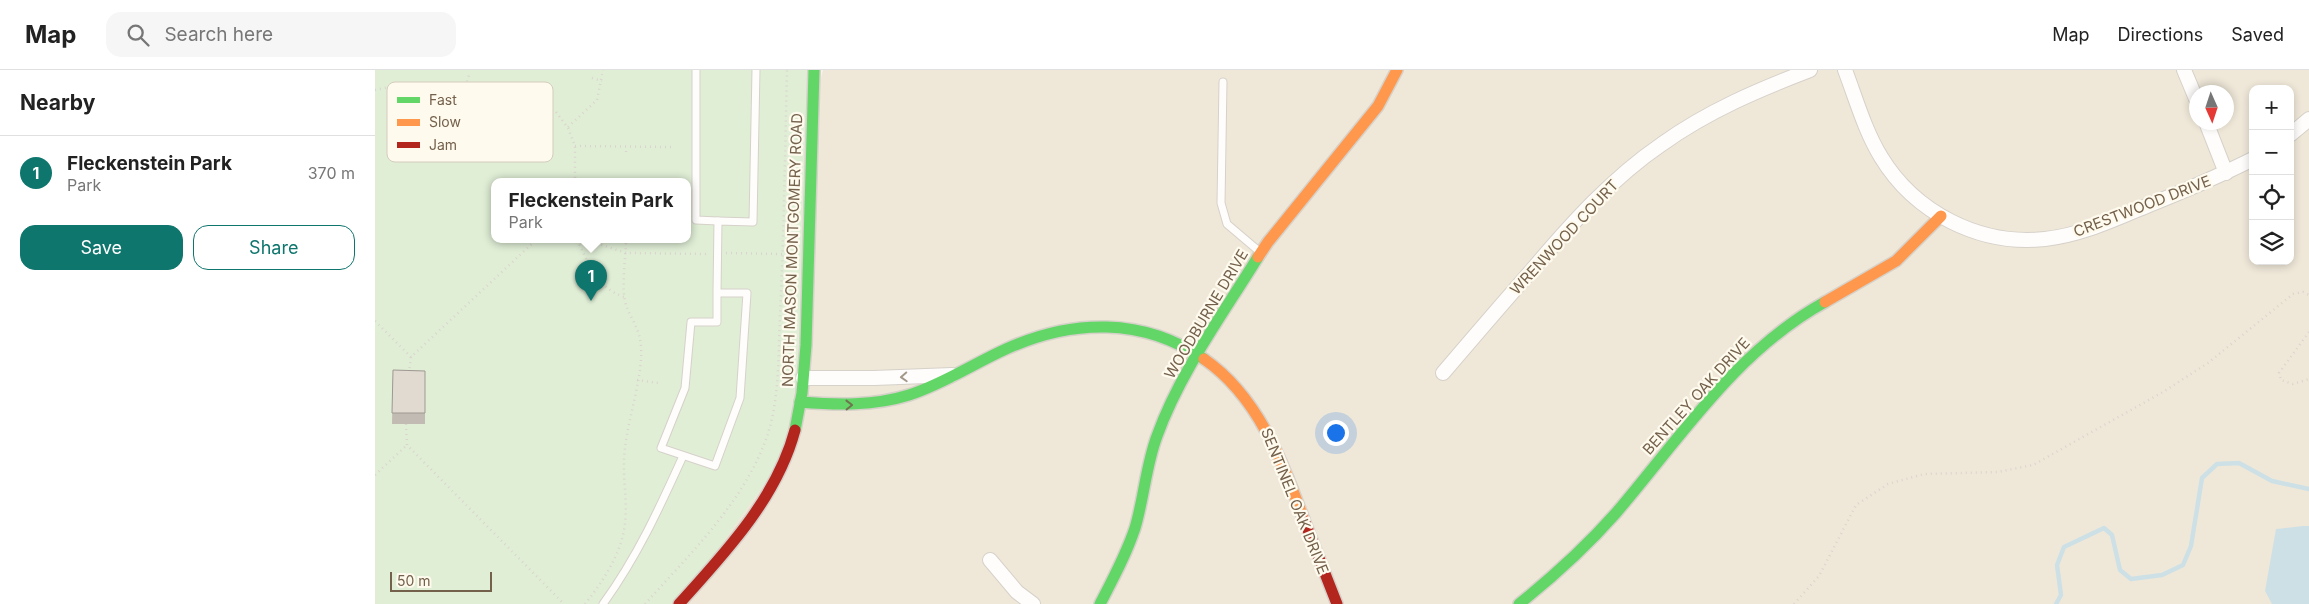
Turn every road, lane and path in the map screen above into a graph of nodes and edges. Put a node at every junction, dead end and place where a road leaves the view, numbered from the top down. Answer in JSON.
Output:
{"nodes":[{"id":1,"x":603,"y":70,"type":"edge"},
{"id":2,"x":696,"y":70,"type":"edge"},
{"id":3,"x":756,"y":70,"type":"edge"},
{"id":4,"x":787,"y":70,"type":"edge"},
{"id":5,"x":814,"y":70,"type":"edge"},
{"id":6,"x":1397,"y":70,"type":"edge"},
{"id":7,"x":1810,"y":70,"type":"edge"},
{"id":8,"x":1845,"y":70,"type":"edge"},
{"id":9,"x":2184,"y":70,"type":"edge"},
{"id":10,"x":469,"y":75,"type":"dead end"},
{"id":11,"x":592,"y":78,"type":"dead end"},
{"id":12,"x":602,"y":81,"type":"junction"},
{"id":13,"x":467,"y":82,"type":"edge"},
{"id":14,"x":1223,"y":82,"type":"dead end"},
{"id":15,"x":2190,"y":85,"type":"edge"},
{"id":16,"x":553,"y":111,"type":"edge"},
{"id":17,"x":2309,"y":119,"type":"edge"},
{"id":18,"x":568,"y":128,"type":"junction"},
{"id":19,"x":2209,"y":130,"type":"edge"},
{"id":20,"x":2294,"y":132,"type":"edge"},
{"id":21,"x":575,"y":146,"type":"junction"},
{"id":22,"x":626,"y":147,"type":"junction"},
{"id":23,"x":672,"y":147,"type":"dead end"},
{"id":24,"x":626,"y":152,"type":"dead end"},
{"id":25,"x":2249,"y":161,"type":"edge"},
{"id":26,"x":2226,"y":173,"type":"junction"},
{"id":27,"x":575,"y":178,"type":"edge"},
{"id":28,"x":1941,"y":216,"type":"junction"},
{"id":29,"x":718,"y":221,"type":"junction"},
{"id":30,"x":532,"y":243,"type":"edge"},
{"id":31,"x":579,"y":243,"type":"edge"},
{"id":32,"x":596,"y":243,"type":"edge"},
{"id":33,"x":626,"y":243,"type":"edge"},
{"id":34,"x":626,"y":253,"type":"junction"},
{"id":35,"x":717,"y":253,"type":"junction"},
{"id":36,"x":1261,"y":253,"type":"junction"},
{"id":37,"x":783,"y":254,"type":"junction"},
{"id":38,"x":717,"y":293,"type":"junction"},
{"id":39,"x":2309,"y":295,"type":"edge"},
{"id":40,"x":624,"y":297,"type":"junction"},
{"id":41,"x":375,"y":321,"type":"edge"},
{"id":42,"x":2309,"y":332,"type":"edge"},
{"id":43,"x":1198,"y":354,"type":"junction"},
{"id":44,"x":411,"y":356,"type":"junction"},
{"id":45,"x":1443,"y":373,"type":"dead end"},
{"id":46,"x":953,"y":375,"type":"junction"},
{"id":47,"x":803,"y":378,"type":"junction"},
{"id":48,"x":2309,"y":379,"type":"edge"},
{"id":49,"x":637,"y":380,"type":"junction"},
{"id":50,"x":409,"y":382,"type":"edge"},
{"id":51,"x":658,"y":383,"type":"dead end"},
{"id":52,"x":800,"y":402,"type":"junction"},
{"id":53,"x":406,"y":424,"type":"edge"},
{"id":54,"x":407,"y":445,"type":"junction"},
{"id":55,"x":683,"y":456,"type":"junction"},
{"id":56,"x":375,"y":475,"type":"edge"},
{"id":57,"x":990,"y":560,"type":"dead end"},
{"id":58,"x":564,"y":604,"type":"edge"},
{"id":59,"x":585,"y":604,"type":"edge"},
{"id":60,"x":603,"y":604,"type":"edge"},
{"id":61,"x":645,"y":604,"type":"edge"},
{"id":62,"x":679,"y":604,"type":"edge"},
{"id":63,"x":1033,"y":604,"type":"edge"},
{"id":64,"x":1100,"y":604,"type":"edge"},
{"id":65,"x":1337,"y":604,"type":"edge"},
{"id":66,"x":1519,"y":604,"type":"edge"},
{"id":67,"x":1794,"y":604,"type":"edge"}],
"edges":[{"from":1,"to":12,"type":"path"},
{"from":2,"to":29,"type":"lane"},
{"from":3,"to":29,"type":"lane"},
{"from":4,"to":37,"type":"path"},
{"from":5,"to":47,"type":"street","name":"NORTH MASON MONTGOMERY ROAD"},
{"from":6,"to":36,"type":"street","name":"WOODBURNE DRIVE"},
{"from":7,"to":45,"type":"street","name":"WRENWOOD COURT"},
{"from":8,"to":28,"type":"street","name":"CRESTWOOD DRIVE"},
{"from":9,"to":15,"type":"street"},
{"from":10,"to":13,"type":"path"},
{"from":11,"to":12,"type":"path"},
{"from":12,"to":18,"type":"path"},
{"from":14,"to":36,"type":"lane"},
{"from":16,"to":18,"type":"path"},
{"from":17,"to":20,"type":"street"},
{"from":18,"to":21,"type":"path"},
{"from":19,"to":26,"type":"street"},
{"from":21,"to":22,"type":"path"},
{"from":21,"to":27,"type":"path"},
{"from":22,"to":23,"type":"path"},
{"from":22,"to":24,"type":"path"},
{"from":25,"to":26,"type":"street","name":"CRESTWOOD DRIVE"},
{"from":26,"to":28,"type":"street","name":"CRESTWOOD DRIVE"},
{"from":28,"to":66,"type":"street","name":"BENTLEY OAK DRIVE"},
{"from":29,"to":35,"type":"lane"},
{"from":30,"to":44,"type":"path"},
{"from":31,"to":40,"type":"path"},
{"from":32,"to":34,"type":"path"},
{"from":33,"to":34,"type":"path"},
{"from":34,"to":35,"type":"path"},
{"from":34,"to":40,"type":"path"},
{"from":35,"to":37,"type":"path"},
{"from":35,"to":38,"type":"lane"},
{"from":36,"to":43,"type":"street","name":"WOODBURNE DRIVE"},
{"from":37,"to":61,"type":"path"},
{"from":38,"to":55,"type":"lane"},
{"from":38,"to":55,"type":"lane"},
{"from":39,"to":67,"type":"path"},
{"from":40,"to":49,"type":"path"},
{"from":41,"to":44,"type":"path"},
{"from":42,"to":48,"type":"path"},
{"from":43,"to":46,"type":"street","name":"SENTINEL OAK DRIVE"},
{"from":43,"to":64,"type":"street","name":"WOODBURNE DRIVE"},
{"from":43,"to":65,"type":"street","name":"SENTINEL OAK DRIVE"},
{"from":44,"to":50,"type":"path"},
{"from":46,"to":47,"type":"street","name":"SENTINEL OAK DRIVE","one_way":true},
{"from":52,"to":46,"type":"street","name":"SENTINEL OAK DRIVE","one_way":true},
{"from":47,"to":52,"type":"street","name":"NORTH MASON MONTGOMERY ROAD"},
{"from":49,"to":51,"type":"path"},
{"from":49,"to":59,"type":"path"},
{"from":52,"to":62,"type":"street","name":"NORTH MASON MONTGOMERY ROAD"},
{"from":53,"to":54,"type":"path"},
{"from":54,"to":56,"type":"path"},
{"from":54,"to":58,"type":"path"},
{"from":55,"to":60,"type":"lane"},
{"from":57,"to":63,"type":"street"}]}
